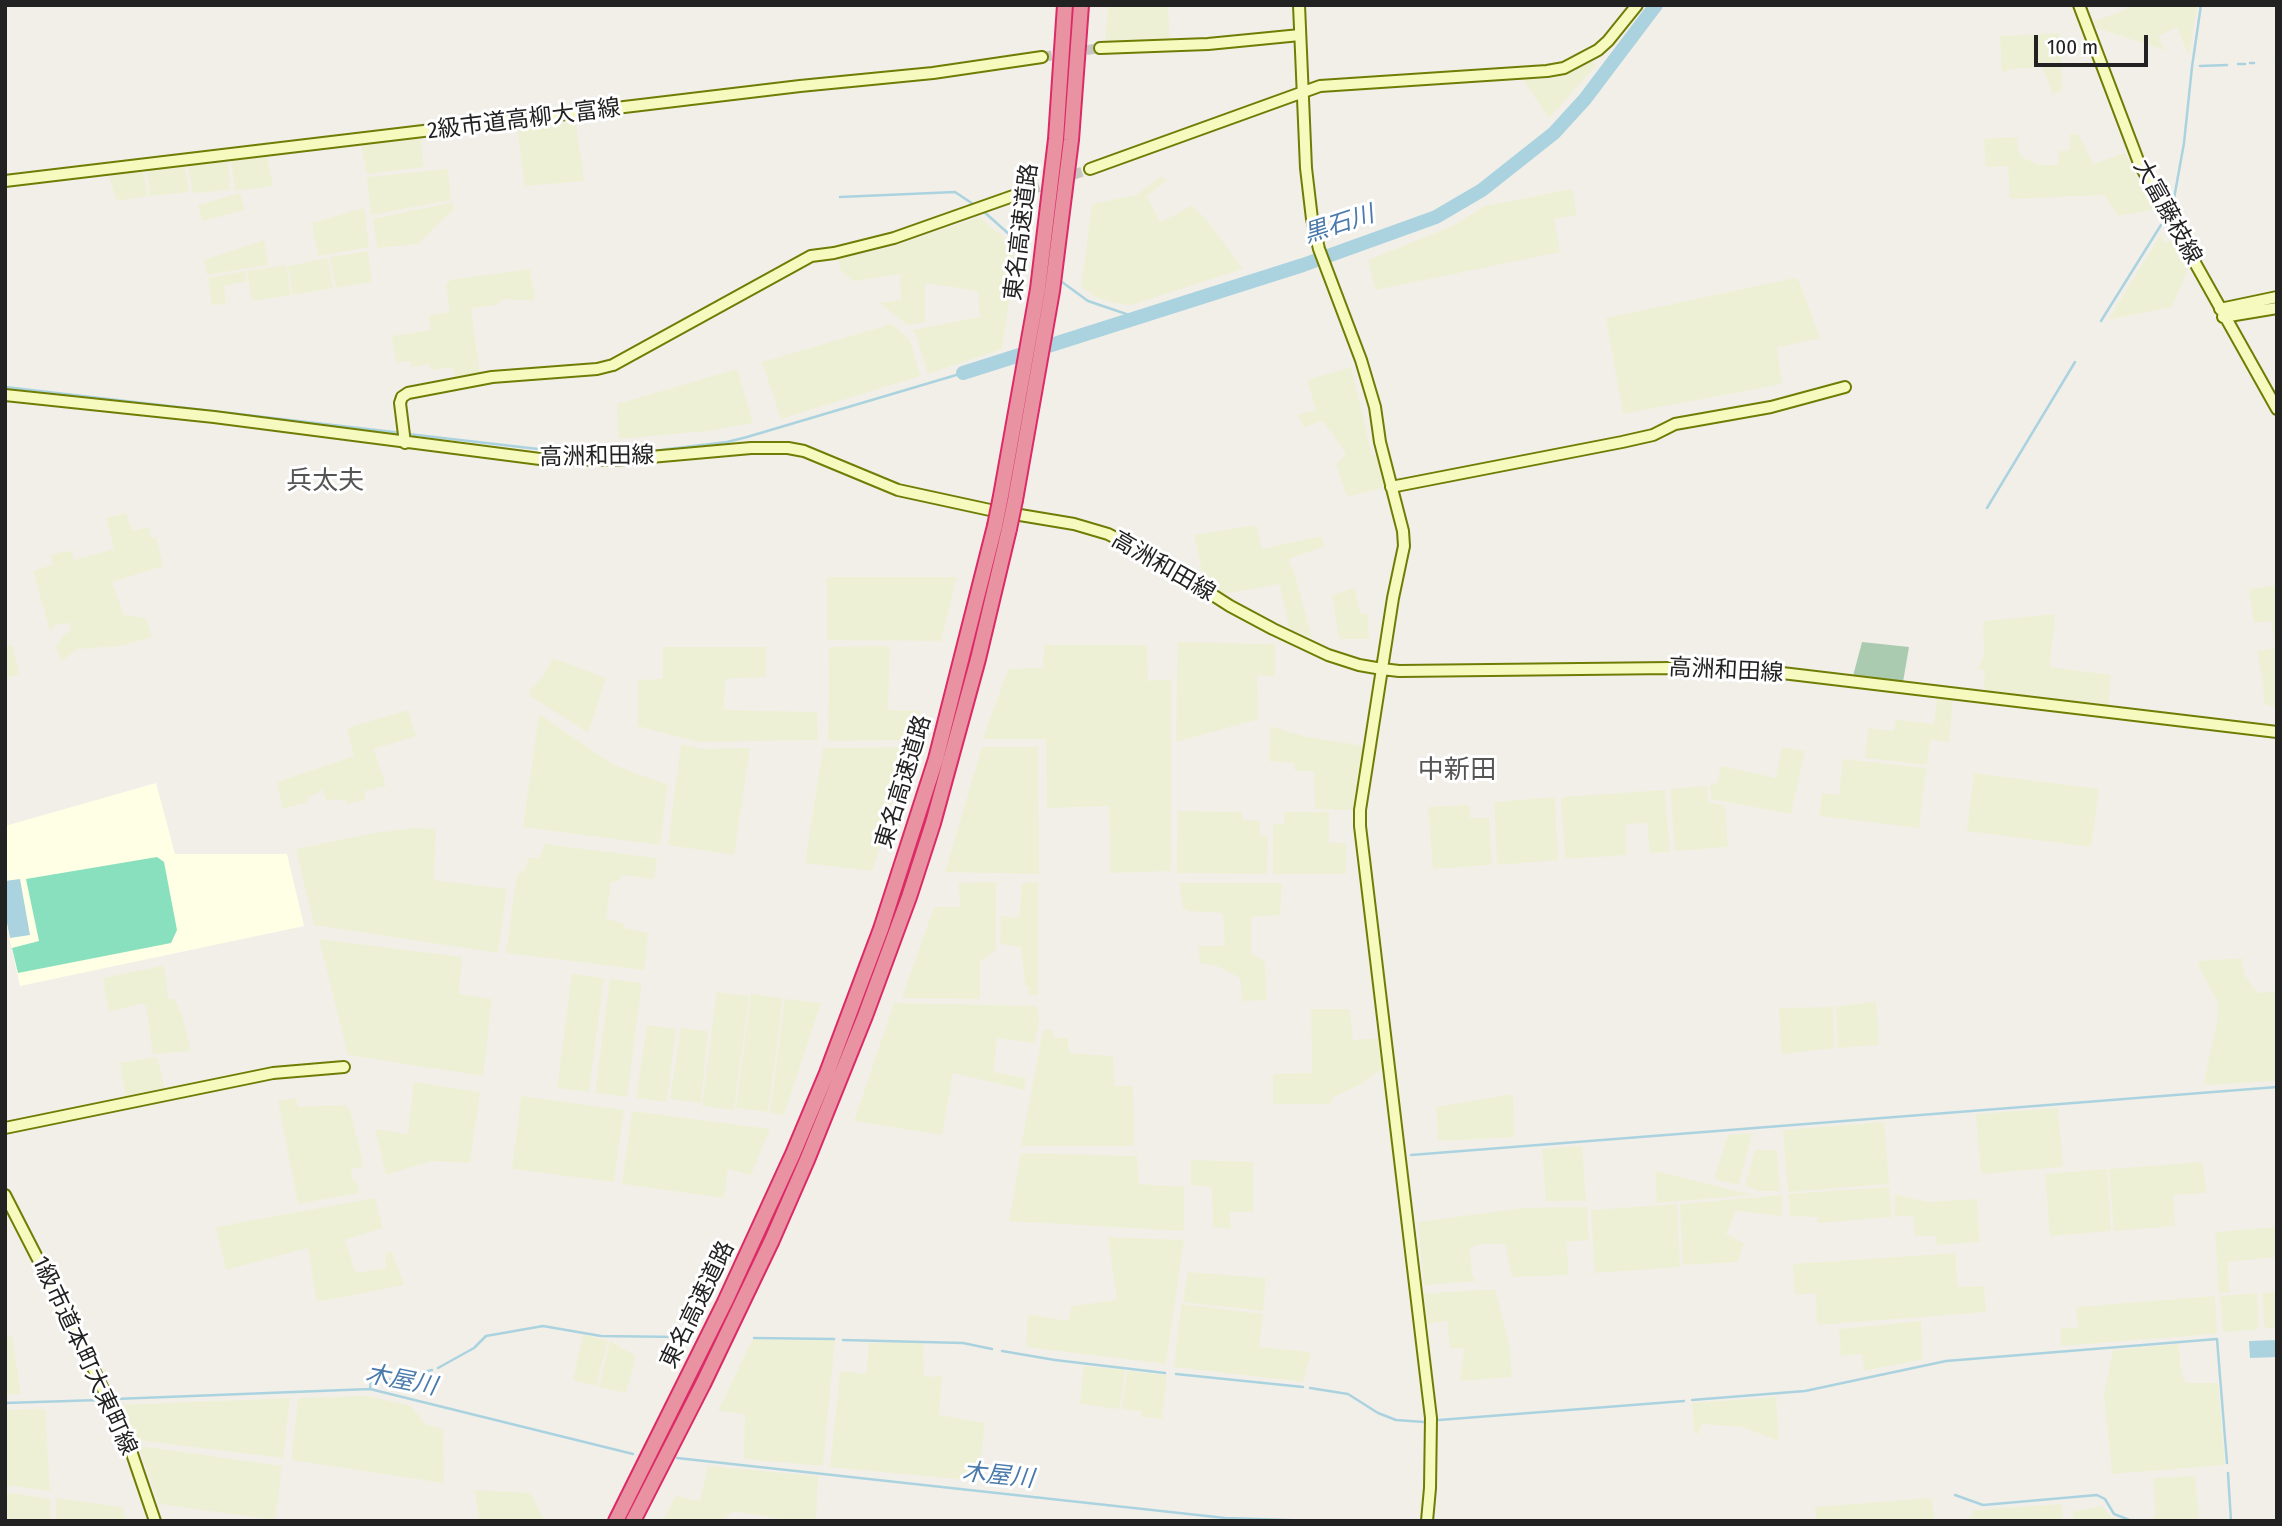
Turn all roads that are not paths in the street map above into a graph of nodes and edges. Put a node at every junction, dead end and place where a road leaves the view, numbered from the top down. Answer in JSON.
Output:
{"nodes":[{"id":1,"x":1065,"y":5,"type":"edge"},
{"id":2,"x":1081,"y":5,"type":"edge"},
{"id":3,"x":1299,"y":5,"type":"edge"},
{"id":4,"x":1637,"y":5,"type":"edge"},
{"id":5,"x":2079,"y":5,"type":"edge"},
{"id":6,"x":1300,"y":35,"type":"junction"},
{"id":7,"x":1100,"y":48,"type":"tunnel mouth"},
{"id":8,"x":1042,"y":57,"type":"tunnel mouth"},
{"id":9,"x":1303,"y":91,"type":"junction"},
{"id":10,"x":1090,"y":169,"type":"tunnel mouth"},
{"id":11,"x":5,"y":181,"type":"edge"},
{"id":12,"x":1030,"y":190,"type":"tunnel mouth"},
{"id":13,"x":2277,"y":297,"type":"edge"},
{"id":14,"x":2277,"y":308,"type":"edge"},
{"id":15,"x":2222,"y":313,"type":"junction"},
{"id":16,"x":1038,"y":336,"type":"junction"},
{"id":17,"x":1845,"y":387,"type":"dead end"},
{"id":18,"x":5,"y":395,"type":"edge"},
{"id":19,"x":2277,"y":409,"type":"edge"},
{"id":20,"x":405,"y":443,"type":"junction"},
{"id":21,"x":1391,"y":487,"type":"junction"},
{"id":22,"x":1002,"y":528,"type":"junction"},
{"id":23,"x":1382,"y":669,"type":"junction"},
{"id":24,"x":2277,"y":732,"type":"edge"},
{"id":25,"x":344,"y":1067,"type":"dead end"},
{"id":26,"x":5,"y":1128,"type":"edge"},
{"id":27,"x":5,"y":1195,"type":"edge"},
{"id":28,"x":155,"y":1521,"type":"edge"},
{"id":29,"x":616,"y":1521,"type":"edge"},
{"id":30,"x":634,"y":1521,"type":"edge"},
{"id":31,"x":1427,"y":1521,"type":"edge"}],
"edges":[{"from":1,"to":16,"type":"highway","name":"東名高速道路"},
{"from":2,"to":16,"type":"highway","name":"東名高速道路"},
{"from":3,"to":6,"type":"street"},
{"from":4,"to":9,"type":"street"},
{"from":5,"to":15,"type":"street","name":"大富藤枝線"},
{"from":6,"to":7,"type":"street"},
{"from":6,"to":9,"type":"street"},
{"from":8,"to":11,"type":"street","name":"2級市道高柳大富線"},
{"from":9,"to":10,"type":"street"},
{"from":9,"to":21,"type":"street"},
{"from":12,"to":20,"type":"street"},
{"from":13,"to":15,"type":"street"},
{"from":14,"to":15,"type":"street"},
{"from":15,"to":19,"type":"street","name":"大富藤枝線"},
{"from":16,"to":22,"type":"highway","name":"東名高速道路","bridge":true},
{"from":16,"to":22,"type":"highway","name":"東名高速道路","bridge":true},
{"from":17,"to":21,"type":"street"},
{"from":18,"to":20,"type":"street","name":"高洲和田線"},
{"from":20,"to":23,"type":"street","name":"高洲和田線"},
{"from":21,"to":23,"type":"street"},
{"from":22,"to":29,"type":"highway","name":"東名高速道路"},
{"from":22,"to":30,"type":"highway","name":"東名高速道路"},
{"from":23,"to":24,"type":"street","name":"高洲和田線"},
{"from":23,"to":31,"type":"street"},
{"from":25,"to":26,"type":"street"},
{"from":27,"to":28,"type":"street","name":"1級市道本町大東町線"}]}
